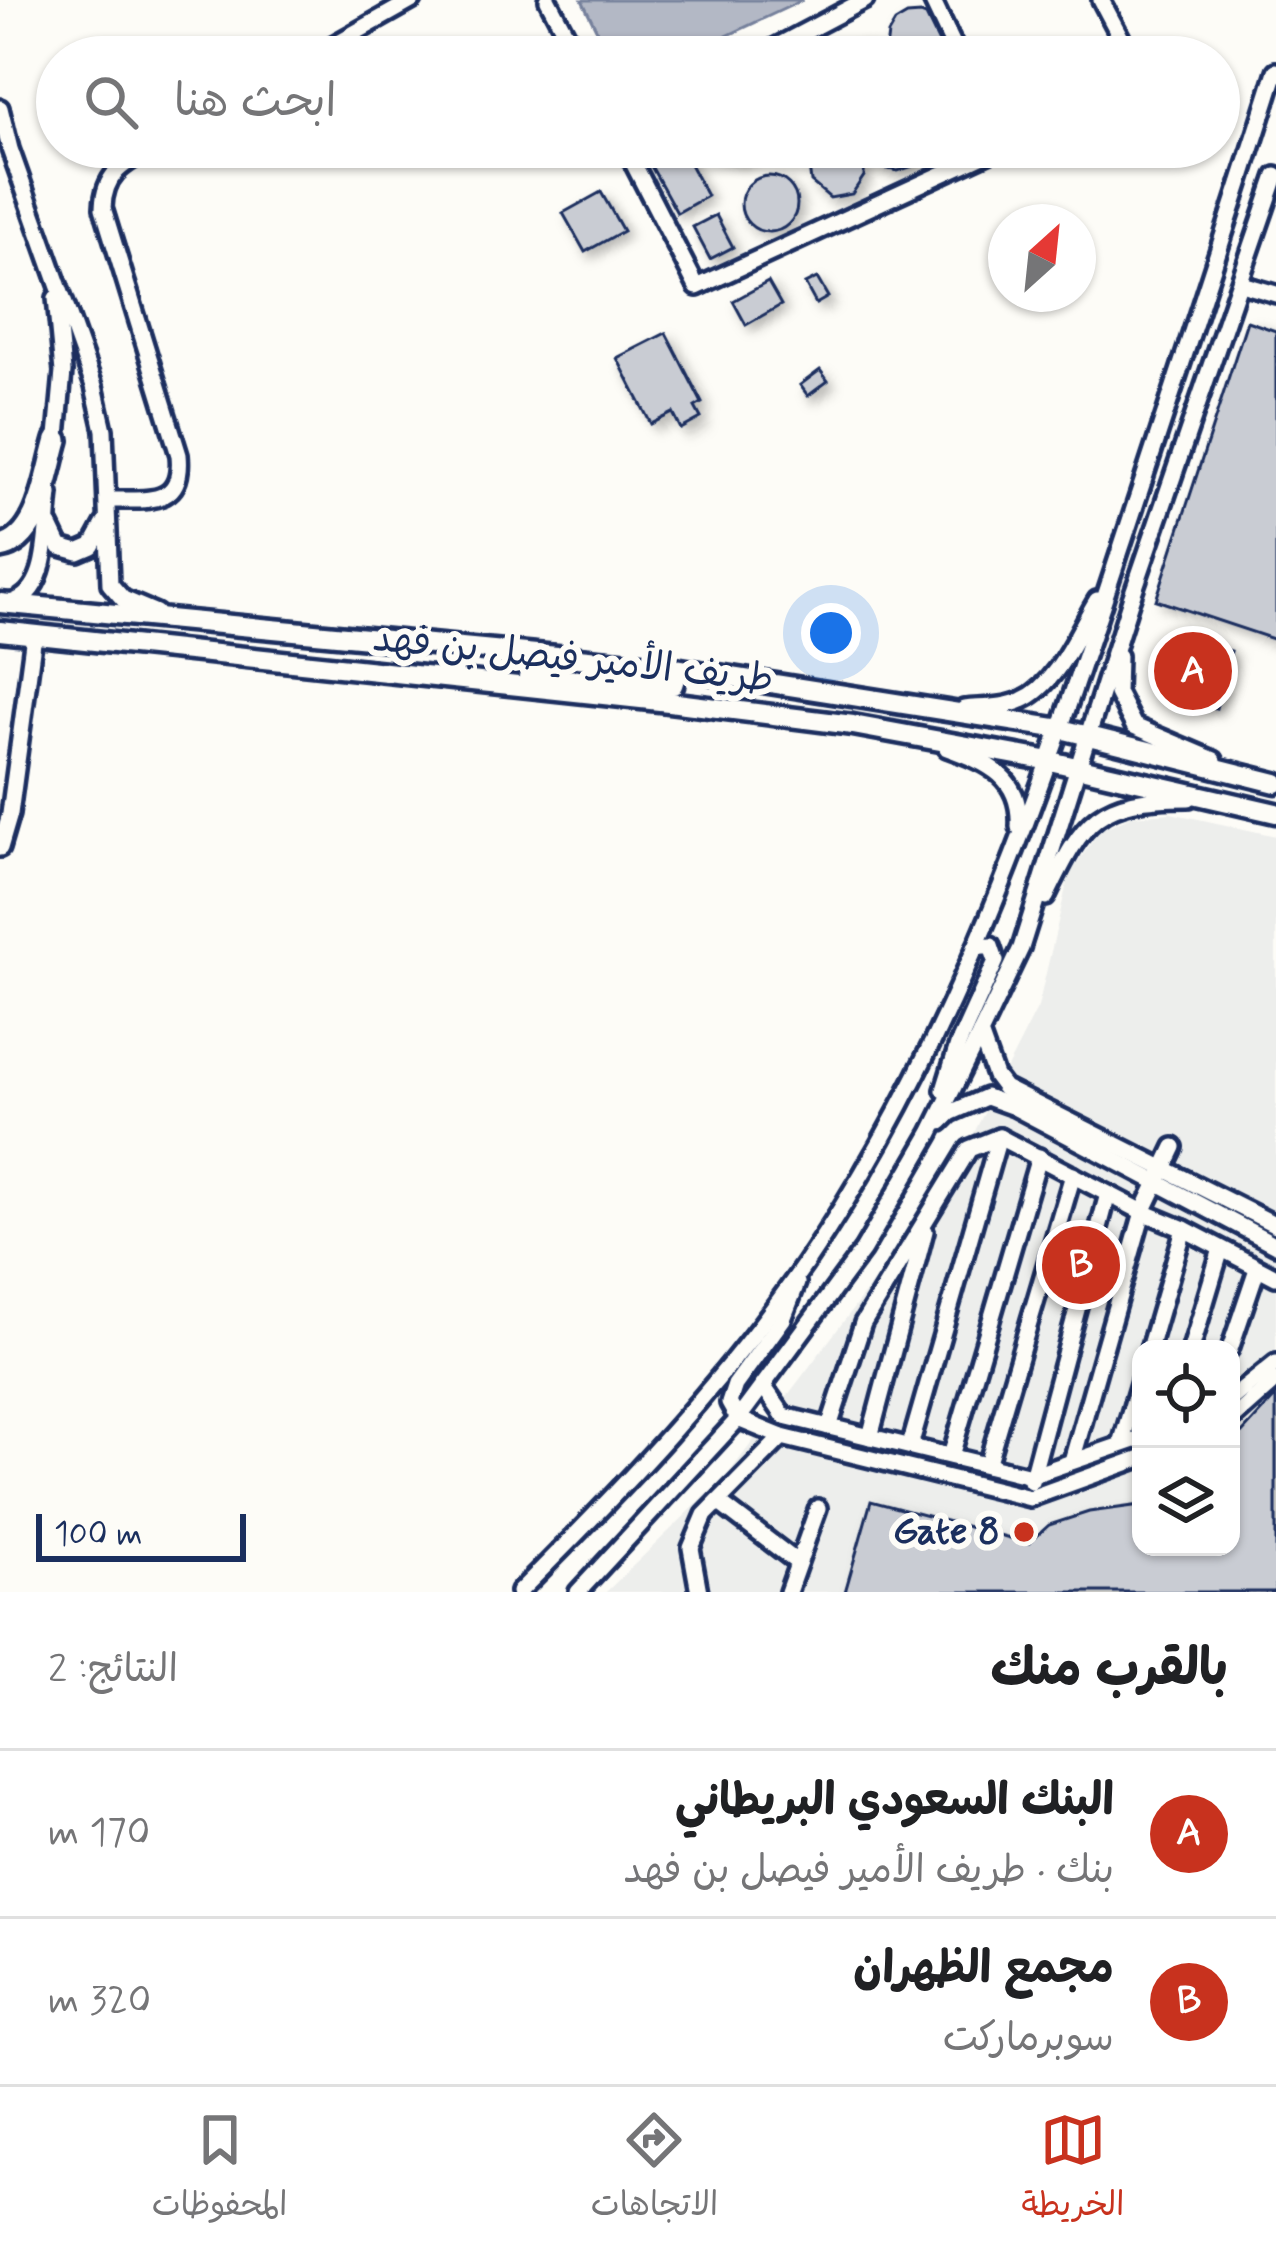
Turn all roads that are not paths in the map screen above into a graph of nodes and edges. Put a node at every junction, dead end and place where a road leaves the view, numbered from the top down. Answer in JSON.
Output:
{"nodes":[{"id":1,"x":413,"y":0,"type":"edge"},
{"id":2,"x":548,"y":0,"type":"edge"},
{"id":3,"x":866,"y":0,"type":"edge"},
{"id":4,"x":932,"y":0,"type":"edge"},
{"id":5,"x":1101,"y":0,"type":"edge"},
{"id":6,"x":349,"y":36,"type":"edge"},
{"id":7,"x":567,"y":36,"type":"edge"},
{"id":8,"x":797,"y":36,"type":"edge"},
{"id":9,"x":949,"y":36,"type":"edge"},
{"id":10,"x":1120,"y":36,"type":"edge"},
{"id":11,"x":1276,"y":71,"type":"edge"},
{"id":12,"x":0,"y":108,"type":"edge"},
{"id":13,"x":117,"y":168,"type":"edge"},
{"id":14,"x":636,"y":168,"type":"edge"},
{"id":15,"x":956,"y":168,"type":"edge"},
{"id":16,"x":1276,"y":176,"type":"edge"},
{"id":17,"x":1257,"y":235,"type":"junction"},
{"id":18,"x":1276,"y":246,"type":"edge"},
{"id":19,"x":54,"y":277,"type":"junction"},
{"id":20,"x":1241,"y":284,"type":"junction"},
{"id":21,"x":1276,"y":294,"type":"edge"},
{"id":22,"x":57,"y":440,"type":"junction"},
{"id":23,"x":50,"y":493,"type":"junction"},
{"id":24,"x":108,"y":500,"type":"junction"},
{"id":25,"x":106,"y":519,"type":"junction"},
{"id":26,"x":0,"y":547,"type":"edge"},
{"id":27,"x":1112,"y":577,"type":"junction"},
{"id":28,"x":4,"y":604,"type":"edge"},
{"id":29,"x":164,"y":617,"type":"junction"},
{"id":30,"x":0,"y":631,"type":"edge"},
{"id":31,"x":34,"y":635,"type":"junction"},
{"id":32,"x":1119,"y":637,"type":"junction"},
{"id":33,"x":662,"y":666,"type":"junction"},
{"id":34,"x":434,"y":679,"type":"junction"},
{"id":35,"x":948,"y":711,"type":"junction"},
{"id":36,"x":1061,"y":729,"type":"junction"},
{"id":37,"x":910,"y":736,"type":"junction"},
{"id":38,"x":1088,"y":736,"type":"junction"},
{"id":39,"x":1050,"y":761,"type":"junction"},
{"id":40,"x":1079,"y":767,"type":"junction"},
{"id":41,"x":1256,"y":777,"type":"junction"},
{"id":42,"x":1276,"y":783,"type":"edge"},
{"id":43,"x":1215,"y":798,"type":"junction"},
{"id":44,"x":1276,"y":813,"type":"edge"},
{"id":45,"x":1018,"y":847,"type":"junction"},
{"id":46,"x":0,"y":848,"type":"edge"},
{"id":47,"x":975,"y":948,"type":"junction"},
{"id":48,"x":1021,"y":948,"type":"junction"},
{"id":49,"x":980,"y":1034,"type":"junction"},
{"id":50,"x":931,"y":1133,"type":"junction"},
{"id":51,"x":999,"y":1137,"type":"junction"},
{"id":52,"x":1174,"y":1147,"type":"dead end"},
{"id":53,"x":1039,"y":1157,"type":"junction"},
{"id":54,"x":1072,"y":1175,"type":"junction"},
{"id":55,"x":1160,"y":1175,"type":"junction"},
{"id":56,"x":1108,"y":1194,"type":"junction"},
{"id":57,"x":931,"y":1211,"type":"junction"},
{"id":58,"x":1143,"y":1212,"type":"junction"},
{"id":59,"x":1276,"y":1225,"type":"edge"},
{"id":60,"x":1184,"y":1229,"type":"junction"},
{"id":61,"x":1276,"y":1244,"type":"edge"},
{"id":62,"x":1221,"y":1249,"type":"junction"},
{"id":63,"x":805,"y":1264,"type":"junction"},
{"id":64,"x":1257,"y":1269,"type":"junction"},
{"id":65,"x":1276,"y":1277,"type":"edge"},
{"id":66,"x":1152,"y":1340,"type":"edge"},
{"id":67,"x":1194,"y":1340,"type":"edge"},
{"id":68,"x":1233,"y":1340,"type":"edge"},
{"id":69,"x":1275,"y":1365,"type":"edge"},
{"id":70,"x":764,"y":1387,"type":"junction"},
{"id":71,"x":1240,"y":1392,"type":"edge"},
{"id":72,"x":1132,"y":1407,"type":"edge"},
{"id":73,"x":1240,"y":1409,"type":"edge"},
{"id":74,"x":738,"y":1419,"type":"junction"},
{"id":75,"x":829,"y":1427,"type":"junction"},
{"id":76,"x":782,"y":1437,"type":"junction"},
{"id":77,"x":870,"y":1437,"type":"junction"},
{"id":78,"x":1132,"y":1441,"type":"edge"},
{"id":79,"x":1121,"y":1444,"type":"junction"},
{"id":80,"x":910,"y":1447,"type":"junction"},
{"id":81,"x":951,"y":1456,"type":"junction"},
{"id":82,"x":1132,"y":1461,"type":"edge"},
{"id":83,"x":1072,"y":1462,"type":"junction"},
{"id":84,"x":986,"y":1465,"type":"junction"},
{"id":85,"x":1031,"y":1476,"type":"junction"},
{"id":86,"x":1030,"y":1498,"type":"junction"},
{"id":87,"x":718,"y":1502,"type":"junction"},
{"id":88,"x":818,"y":1508,"type":"dead end"},
{"id":89,"x":798,"y":1563,"type":"junction"},
{"id":90,"x":519,"y":1592,"type":"edge"},
{"id":91,"x":578,"y":1592,"type":"edge"},
{"id":92,"x":699,"y":1592,"type":"edge"},
{"id":93,"x":788,"y":1592,"type":"edge"}],
"edges":[{"from":1,"to":6,"type":"street"},
{"from":2,"to":7,"type":"street"},
{"from":3,"to":8,"type":"street"},
{"from":4,"to":9,"type":"street"},
{"from":5,"to":10,"type":"street"},
{"from":11,"to":27,"type":"street"},
{"from":12,"to":19,"type":"street"},
{"from":13,"to":24,"type":"street"},
{"from":14,"to":15,"type":"street"},
{"from":16,"to":17,"type":"street"},
{"from":17,"to":18,"type":"street"},
{"from":17,"to":20,"type":"street"},
{"from":19,"to":22,"type":"street"},
{"from":19,"to":24,"type":"street"},
{"from":20,"to":21,"type":"street"},
{"from":20,"to":32,"type":"street"},
{"from":22,"to":23,"type":"street"},
{"from":22,"to":26,"type":"highway"},
{"from":23,"to":25,"type":"street"},
{"from":23,"to":28,"type":"street"},
{"from":24,"to":25,"type":"street"},
{"from":25,"to":29,"type":"street"},
{"from":27,"to":35,"type":"street"},
{"from":27,"to":36,"type":"street"},
{"from":28,"to":29,"type":"main road","name":"طريف الأمير فيصل بن فهد"},
{"from":29,"to":33,"type":"main road","name":"طريف الأمير فيصل بن فهد"},
{"from":30,"to":31,"type":"main road","name":"طريف الأمير فيصل بن فهد"},
{"from":31,"to":34,"type":"main road","name":"طريف الأمير فيصل بن فهد"},
{"from":31,"to":46,"type":"street"},
{"from":32,"to":38,"type":"street"},
{"from":32,"to":41,"type":"street"},
{"from":33,"to":34,"type":"main road"},
{"from":33,"to":35,"type":"main road","name":"طريف الأمير فيصل بن فهد"},
{"from":34,"to":37,"type":"main road","name":"طريف الأمير فيصل بن فهد"},
{"from":35,"to":36,"type":"main road","name":"طريف الأمير فيصل بن فهد"},
{"from":36,"to":38,"type":"main road","name":"طريف الأمير فيصل بن فهد"},
{"from":36,"to":39,"type":"street"},
{"from":37,"to":39,"type":"main road","name":"طريف الأمير فيصل بن فهد"},
{"from":37,"to":45,"type":"street"},
{"from":38,"to":40,"type":"street"},
{"from":38,"to":41,"type":"main road","name":"طريف الأمير فيصل بن فهد"},
{"from":39,"to":40,"type":"main road","name":"طريف الأمير فيصل بن فهد"},
{"from":39,"to":45,"type":"street"},
{"from":40,"to":43,"type":"main road","name":"طريف الأمير فيصل بن فهد"},
{"from":40,"to":48,"type":"street"},
{"from":41,"to":42,"type":"main road","name":"طريف الأمير فيصل بن فهد"},
{"from":43,"to":44,"type":"main road","name":"طريف الأمير فيصل بن فهد"},
{"from":43,"to":48,"type":"street"},
{"from":45,"to":47,"type":"street"},
{"from":47,"to":50,"type":"street"},
{"from":47,"to":63,"type":"street"},
{"from":48,"to":49,"type":"street"},
{"from":49,"to":50,"type":"street"},
{"from":49,"to":55,"type":"street"},
{"from":50,"to":55,"type":"street"},
{"from":50,"to":70,"type":"street"},
{"from":51,"to":53,"type":"street"},
{"from":51,"to":57,"type":"street"},
{"from":51,"to":80,"type":"street"},
{"from":52,"to":55,"type":"street"},
{"from":53,"to":54,"type":"street"},
{"from":53,"to":81,"type":"street"},
{"from":54,"to":56,"type":"street"},
{"from":54,"to":84,"type":"street"},
{"from":55,"to":58,"type":"street"},
{"from":55,"to":59,"type":"street"},
{"from":55,"to":61,"type":"street"},
{"from":56,"to":58,"type":"street"},
{"from":56,"to":85,"type":"street"},
{"from":57,"to":75,"type":"street"},
{"from":57,"to":77,"type":"street"},
{"from":58,"to":60,"type":"street"},
{"from":58,"to":83,"type":"street"},
{"from":60,"to":62,"type":"street"},
{"from":60,"to":66,"type":"street"},
{"from":62,"to":64,"type":"street"},
{"from":62,"to":67,"type":"street"},
{"from":63,"to":74,"type":"street"},
{"from":63,"to":90,"type":"street"},
{"from":64,"to":65,"type":"street"},
{"from":64,"to":68,"type":"street"},
{"from":69,"to":71,"type":"street"},
{"from":69,"to":73,"type":"street"},
{"from":70,"to":74,"type":"street"},
{"from":70,"to":75,"type":"street"},
{"from":72,"to":79,"type":"street"},
{"from":74,"to":76,"type":"street"},
{"from":74,"to":91,"type":"street"},
{"from":75,"to":77,"type":"street"},
{"from":76,"to":86,"type":"street"},
{"from":76,"to":87,"type":"street"},
{"from":77,"to":80,"type":"street"},
{"from":78,"to":79,"type":"street"},
{"from":79,"to":83,"type":"street"},
{"from":80,"to":81,"type":"street"},
{"from":81,"to":84,"type":"street"},
{"from":82,"to":86,"type":"street"},
{"from":83,"to":85,"type":"street"},
{"from":84,"to":85,"type":"street"},
{"from":85,"to":86,"type":"street"},
{"from":87,"to":89,"type":"street"},
{"from":87,"to":92,"type":"street"},
{"from":88,"to":89,"type":"street"},
{"from":89,"to":93,"type":"street"}]}
